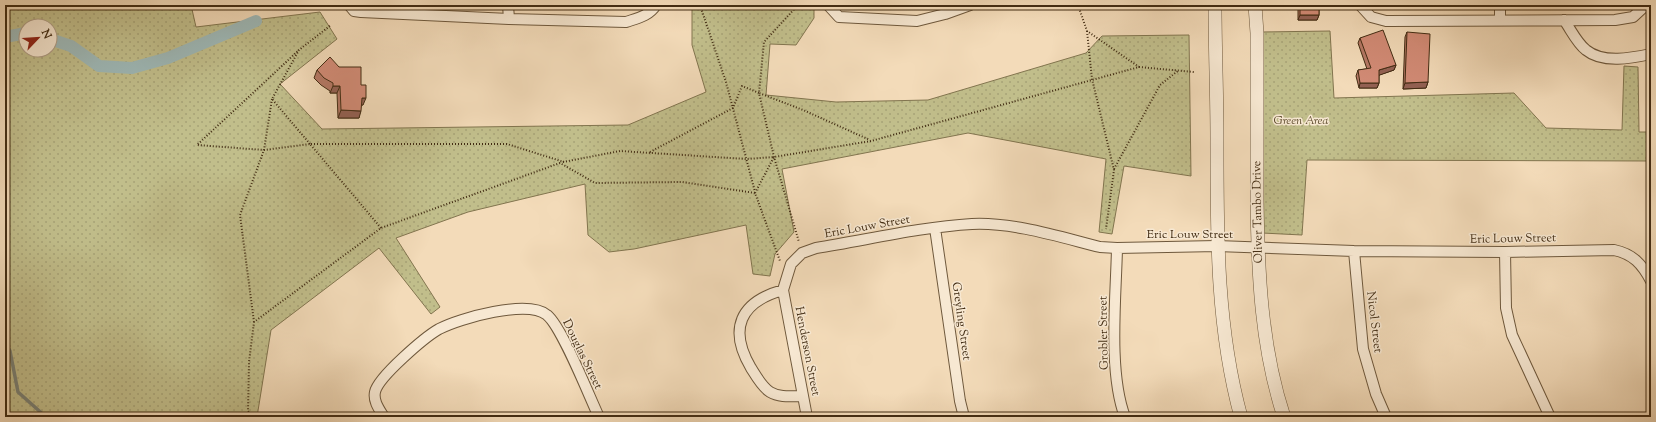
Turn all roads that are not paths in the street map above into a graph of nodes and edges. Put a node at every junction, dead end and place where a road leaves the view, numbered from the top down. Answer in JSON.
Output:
{"nodes":[{"id":1,"x":349,"y":5,"type":"edge"},
{"id":2,"x":508,"y":5,"type":"edge"},
{"id":3,"x":656,"y":5,"type":"edge"},
{"id":4,"x":828,"y":5,"type":"edge"},
{"id":5,"x":970,"y":5,"type":"edge"},
{"id":6,"x":1215,"y":5,"type":"edge"},
{"id":7,"x":1256,"y":5,"type":"edge"},
{"id":8,"x":1500,"y":5,"type":"edge"},
{"id":9,"x":1361,"y":6,"type":"edge"},
{"id":10,"x":1644,"y":7,"type":"edge"},
{"id":11,"x":509,"y":20,"type":"junction"},
{"id":12,"x":1500,"y":20,"type":"junction"},
{"id":13,"x":1564,"y":20,"type":"junction"},
{"id":14,"x":1651,"y":54,"type":"edge"},
{"id":15,"x":935,"y":228,"type":"junction"},
{"id":16,"x":1217,"y":246,"type":"junction"},
{"id":17,"x":1117,"y":248,"type":"junction"},
{"id":18,"x":1257,"y":248,"type":"junction"},
{"id":19,"x":1354,"y":251,"type":"junction"},
{"id":20,"x":1505,"y":252,"type":"junction"},
{"id":21,"x":1651,"y":281,"type":"edge"},
{"id":22,"x":783,"y":290,"type":"junction"},
{"id":23,"x":803,"y":396,"type":"junction"},
{"id":24,"x":384,"y":417,"type":"edge"},
{"id":25,"x":599,"y":417,"type":"edge"},
{"id":26,"x":807,"y":417,"type":"edge"},
{"id":27,"x":964,"y":417,"type":"edge"},
{"id":28,"x":1125,"y":417,"type":"edge"},
{"id":29,"x":1241,"y":417,"type":"edge"},
{"id":30,"x":1284,"y":417,"type":"edge"},
{"id":31,"x":1386,"y":417,"type":"edge"},
{"id":32,"x":1550,"y":417,"type":"edge"}],
"edges":[{"from":1,"to":11,"type":"street"},
{"from":2,"to":11,"type":"street"},
{"from":3,"to":11,"type":"street"},
{"from":4,"to":5,"type":"street"},
{"from":6,"to":16,"type":"street"},
{"from":7,"to":18,"type":"street","name":"Oliver Tambo Drive"},
{"from":8,"to":12,"type":"street"},
{"from":9,"to":12,"type":"street"},
{"from":10,"to":13,"type":"street"},
{"from":12,"to":13,"type":"street"},
{"from":13,"to":14,"type":"street"},
{"from":15,"to":17,"type":"street","name":"Eric Louw Street"},
{"from":15,"to":22,"type":"street","name":"Eric Louw Street"},
{"from":15,"to":27,"type":"street","name":"Greyling Street"},
{"from":16,"to":17,"type":"street","name":"Eric Louw Street"},
{"from":16,"to":18,"type":"street","name":"Eric Louw Street"},
{"from":16,"to":29,"type":"street"},
{"from":17,"to":28,"type":"street","name":"Grobler Street"},
{"from":18,"to":19,"type":"street","name":"Eric Louw Street"},
{"from":18,"to":30,"type":"street","name":"Oliver Tambo Drive"},
{"from":19,"to":20,"type":"street","name":"Eric Louw Street"},
{"from":19,"to":31,"type":"street","name":"Nicol Street"},
{"from":20,"to":21,"type":"street","name":"Eric Louw Street"},
{"from":20,"to":32,"type":"street"},
{"from":22,"to":23,"type":"street","name":"Henderson Street"},
{"from":22,"to":23,"type":"street"},
{"from":23,"to":26,"type":"street","name":"Henderson Street"},
{"from":24,"to":25,"type":"street","name":"Douglas Street"}]}
